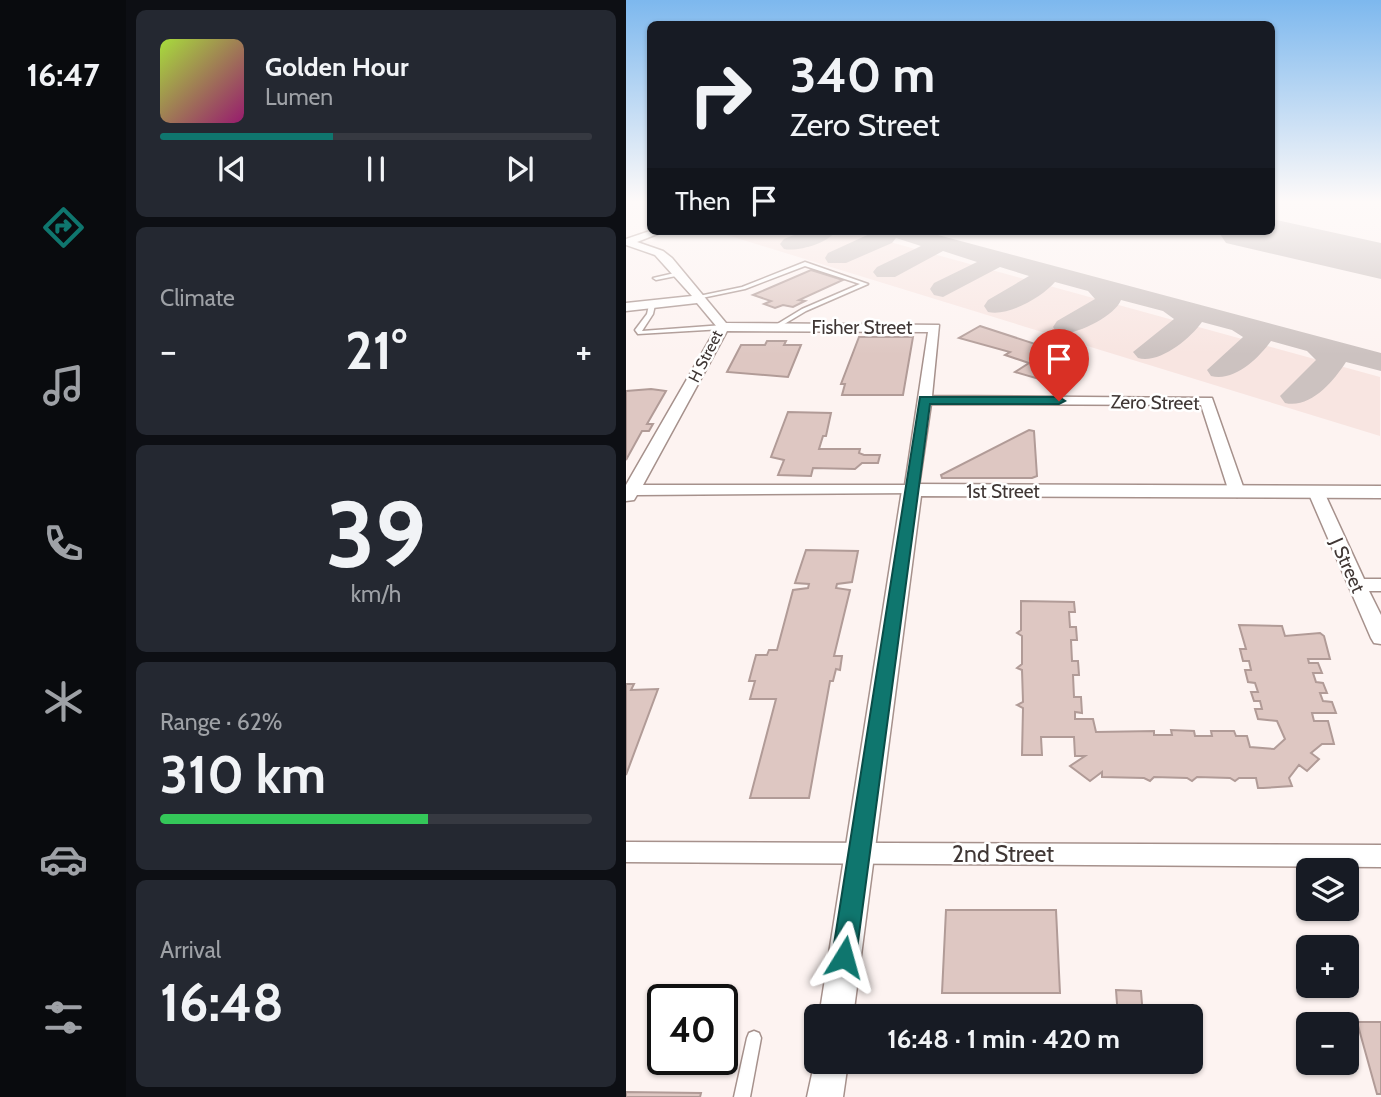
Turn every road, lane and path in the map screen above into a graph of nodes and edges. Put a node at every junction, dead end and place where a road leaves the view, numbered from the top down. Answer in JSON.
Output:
{"nodes":[{"id":1,"x":657,"y":252,"type":"edge"},
{"id":2,"x":679,"y":274,"type":"junction"},
{"id":3,"x":656,"y":278,"type":"dead end"},
{"id":4,"x":698,"y":298,"type":"junction"},
{"id":5,"x":652,"y":305,"type":"junction"},
{"id":6,"x":626,"y":307,"type":"edge"},
{"id":7,"x":723,"y":327,"type":"junction"},
{"id":8,"x":776,"y":327,"type":"junction"},
{"id":9,"x":925,"y":400,"type":"junction"},
{"id":10,"x":912,"y":490,"type":"junction"},
{"id":11,"x":1237,"y":492,"type":"junction"},
{"id":12,"x":1316,"y":492,"type":"junction"},
{"id":13,"x":1380,"y":492,"type":"edge"},
{"id":14,"x":628,"y":494,"type":"edge"},
{"id":15,"x":1357,"y":585,"type":"junction"},
{"id":16,"x":1380,"y":585,"type":"edge"},
{"id":17,"x":1380,"y":638,"type":"edge"},
{"id":18,"x":626,"y":852,"type":"edge"},
{"id":19,"x":858,"y":853,"type":"junction"},
{"id":20,"x":1380,"y":856,"type":"edge"},
{"id":21,"x":838,"y":1004,"type":"edge"},
{"id":22,"x":754,"y":1038,"type":"dead end"},
{"id":23,"x":828,"y":1074,"type":"edge"},
{"id":24,"x":742,"y":1097,"type":"edge"},
{"id":25,"x":825,"y":1097,"type":"edge"}],
"edges":[{"from":1,"to":2,"type":"street","name":"H Street"},
{"from":2,"to":3,"type":"lane"},
{"from":2,"to":4,"type":"street","name":"H Street"},
{"from":4,"to":5,"type":"street"},
{"from":4,"to":7,"type":"street","name":"H Street"},
{"from":4,"to":8,"type":"lane"},
{"from":5,"to":6,"type":"street"},
{"from":5,"to":7,"type":"lane"},
{"from":7,"to":8,"type":"street","name":"Fisher Street"},
{"from":7,"to":14,"type":"street","name":"H Street"},
{"from":8,"to":9,"type":"street","name":"Fisher Street"},
{"from":9,"to":10,"type":"street","name":"Fisher Street"},
{"from":9,"to":11,"type":"street","name":"Zero Street"},
{"from":10,"to":11,"type":"street","name":"1st Street"},
{"from":10,"to":14,"type":"street","name":"1st Street"},
{"from":10,"to":19,"type":"street","name":"Fisher Street"},
{"from":11,"to":12,"type":"street","name":"1st Street"},
{"from":12,"to":13,"type":"street","name":"1st Street"},
{"from":12,"to":15,"type":"street","name":"J Street"},
{"from":15,"to":16,"type":"street"},
{"from":15,"to":17,"type":"street","name":"J Street"},
{"from":18,"to":19,"type":"street","name":"2nd Street"},
{"from":19,"to":20,"type":"street","name":"2nd Street"},
{"from":19,"to":21,"type":"street","name":"Fisher Street"},
{"from":22,"to":24,"type":"lane"},
{"from":23,"to":25,"type":"street"}]}
